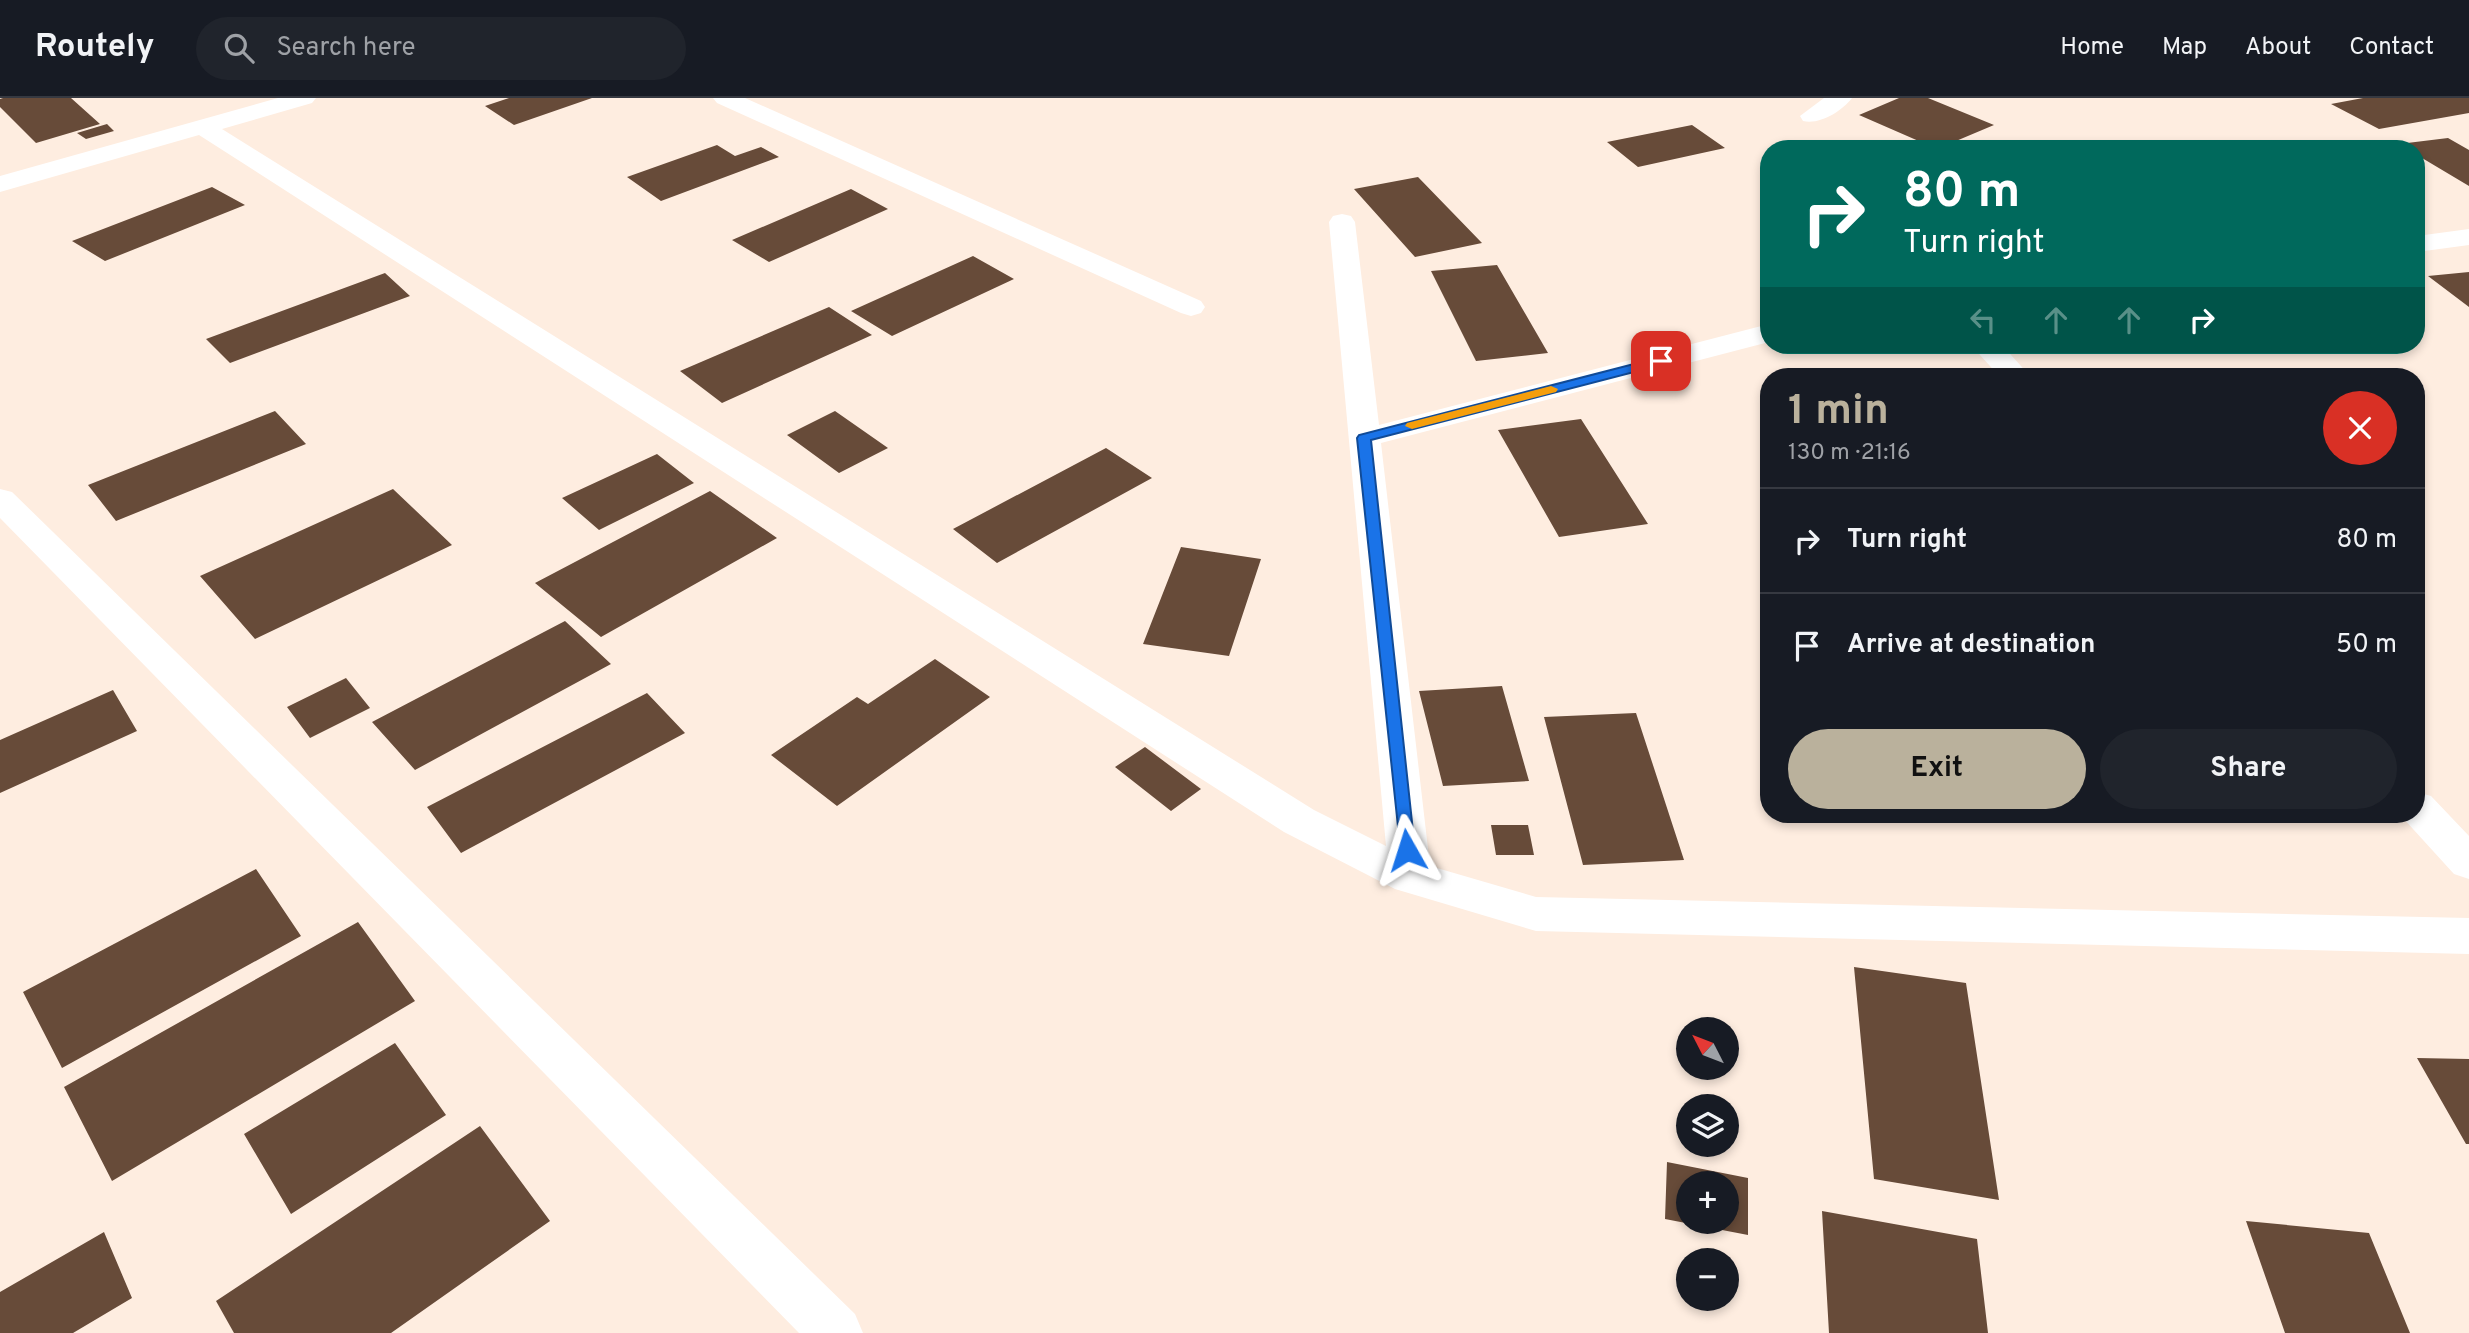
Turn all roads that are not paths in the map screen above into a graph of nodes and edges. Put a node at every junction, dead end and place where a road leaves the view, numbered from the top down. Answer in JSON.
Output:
{"nodes":[{"id":1,"x":304,"y":98,"type":"edge"},
{"id":2,"x":724,"y":98,"type":"edge"},
{"id":3,"x":1840,"y":98,"type":"edge"},
{"id":4,"x":1812,"y":116,"type":"dead end"},
{"id":5,"x":203,"y":127,"type":"junction"},
{"id":6,"x":0,"y":184,"type":"edge"},
{"id":7,"x":1342,"y":222,"type":"dead end"},
{"id":8,"x":2469,"y":237,"type":"edge"},
{"id":9,"x":2425,"y":243,"type":"edge"},
{"id":10,"x":1191,"y":307,"type":"dead end"},
{"id":11,"x":1760,"y":335,"type":"edge"},
{"id":12,"x":1994,"y":354,"type":"edge"},
{"id":13,"x":2008,"y":368,"type":"edge"},
{"id":14,"x":1364,"y":438,"type":"junction"},
{"id":15,"x":0,"y":499,"type":"edge"},
{"id":16,"x":2425,"y":816,"type":"edge"},
{"id":17,"x":2469,"y":863,"type":"edge"},
{"id":18,"x":1409,"y":877,"type":"junction"},
{"id":19,"x":2469,"y":936,"type":"edge"},
{"id":20,"x":836,"y":1333,"type":"edge"}],
"edges":[{"from":1,"to":5,"type":"street"},
{"from":2,"to":10,"type":"street"},
{"from":3,"to":4,"type":"street"},
{"from":5,"to":6,"type":"street"},
{"from":5,"to":18,"type":"street"},
{"from":7,"to":14,"type":"street"},
{"from":8,"to":9,"type":"street"},
{"from":11,"to":14,"type":"street"},
{"from":12,"to":13,"type":"street"},
{"from":14,"to":18,"type":"street"},
{"from":15,"to":20,"type":"street"},
{"from":16,"to":17,"type":"street"},
{"from":18,"to":19,"type":"street"}]}
